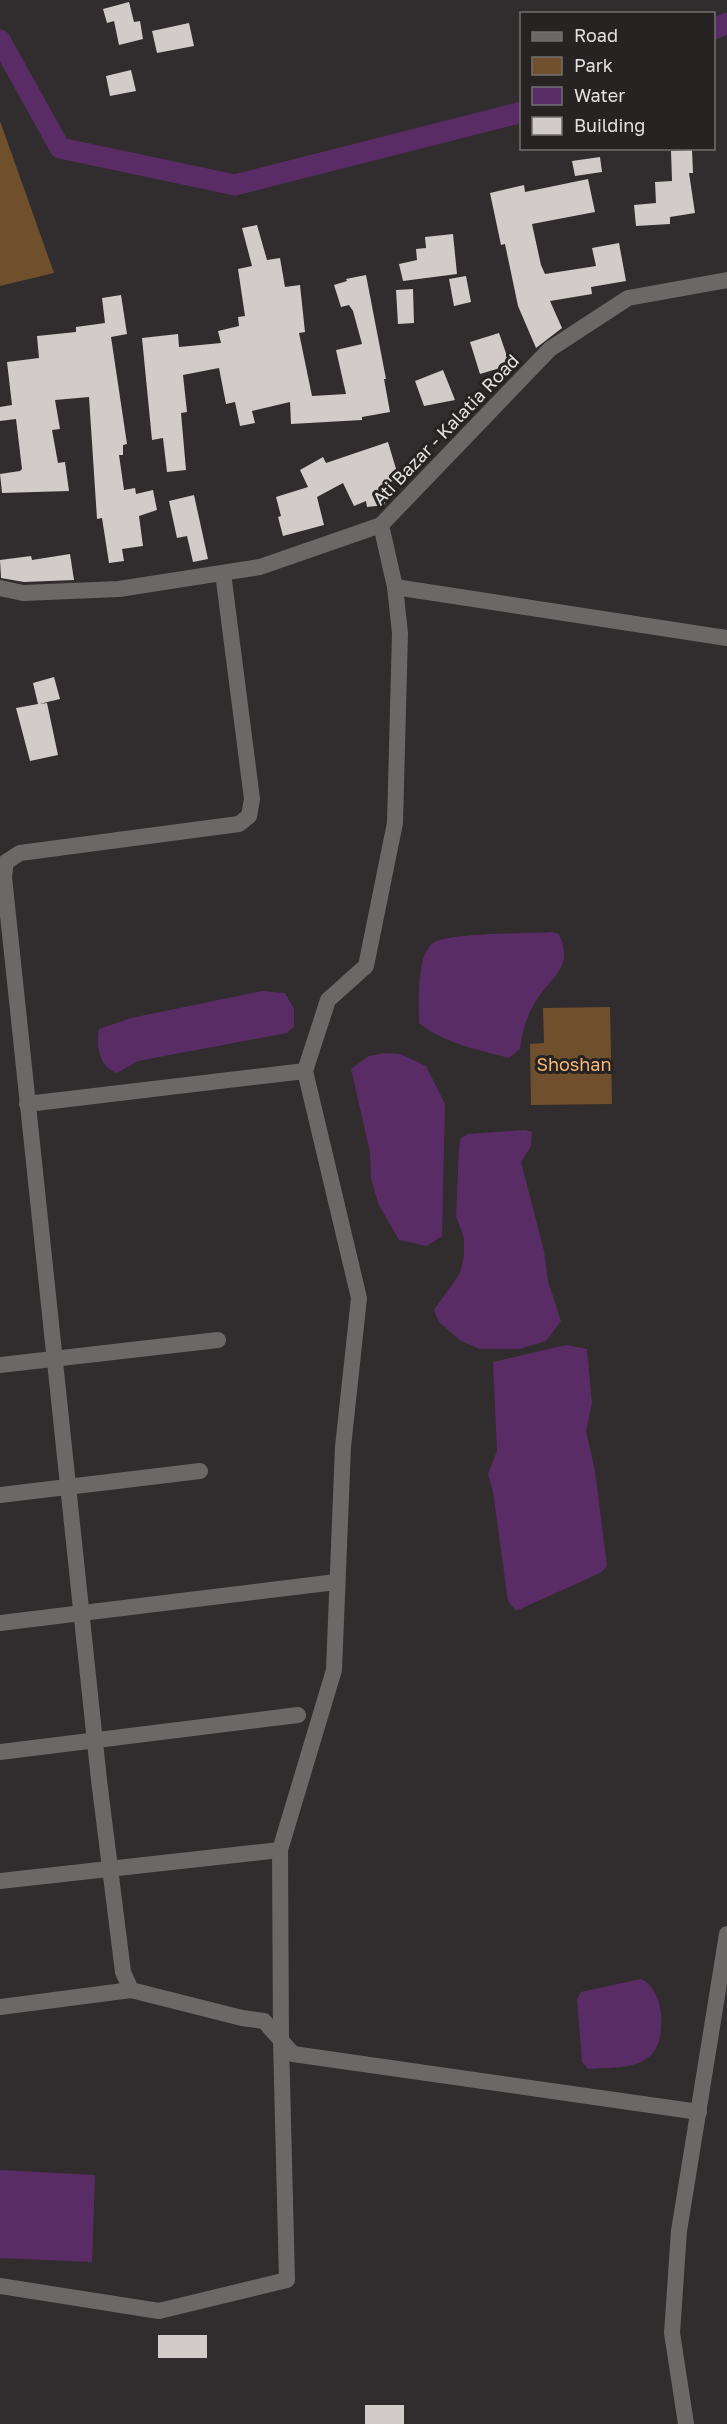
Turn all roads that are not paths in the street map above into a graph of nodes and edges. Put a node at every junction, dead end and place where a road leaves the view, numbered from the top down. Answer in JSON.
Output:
{"nodes":[{"id":1,"x":727,"y":280,"type":"edge"},
{"id":2,"x":381,"y":525,"type":"junction"},
{"id":3,"x":223,"y":573,"type":"junction"},
{"id":4,"x":395,"y":587,"type":"junction"},
{"id":5,"x":0,"y":588,"type":"edge"},
{"id":6,"x":727,"y":638,"type":"edge"},
{"id":7,"x":305,"y":1071,"type":"junction"},
{"id":8,"x":27,"y":1104,"type":"junction"},
{"id":9,"x":218,"y":1340,"type":"dead end"},
{"id":10,"x":55,"y":1359,"type":"junction"},
{"id":11,"x":0,"y":1365,"type":"edge"},
{"id":12,"x":200,"y":1471,"type":"dead end"},
{"id":13,"x":69,"y":1487,"type":"junction"},
{"id":14,"x":0,"y":1495,"type":"edge"},
{"id":15,"x":336,"y":1582,"type":"junction"},
{"id":16,"x":82,"y":1613,"type":"junction"},
{"id":17,"x":0,"y":1623,"type":"edge"},
{"id":18,"x":298,"y":1714,"type":"dead end"},
{"id":19,"x":95,"y":1742,"type":"junction"},
{"id":20,"x":0,"y":1752,"type":"edge"},
{"id":21,"x":280,"y":1850,"type":"junction"},
{"id":22,"x":110,"y":1868,"type":"junction"},
{"id":23,"x":0,"y":1881,"type":"edge"},
{"id":24,"x":727,"y":1934,"type":"edge"},
{"id":25,"x":131,"y":1990,"type":"junction"},
{"id":26,"x":0,"y":2007,"type":"edge"},
{"id":27,"x":280,"y":2042,"type":"junction"},
{"id":28,"x":699,"y":2112,"type":"junction"},
{"id":29,"x":0,"y":2286,"type":"edge"},
{"id":30,"x":686,"y":2424,"type":"edge"}],
"edges":[{"from":1,"to":2,"type":"street","name":"Ati Bazar - Kalatia Road"},
{"from":2,"to":3,"type":"street","name":"Ati Bazar - Kalatia Road"},
{"from":2,"to":4,"type":"street"},
{"from":3,"to":5,"type":"street","name":"Ati Bazar - Kalatia Road"},
{"from":3,"to":8,"type":"street"},
{"from":4,"to":6,"type":"street"},
{"from":4,"to":7,"type":"street"},
{"from":7,"to":8,"type":"street"},
{"from":7,"to":15,"type":"street"},
{"from":8,"to":10,"type":"street"},
{"from":9,"to":10,"type":"street"},
{"from":10,"to":11,"type":"street"},
{"from":10,"to":13,"type":"street"},
{"from":12,"to":13,"type":"street"},
{"from":13,"to":14,"type":"street"},
{"from":13,"to":16,"type":"street"},
{"from":15,"to":16,"type":"street"},
{"from":15,"to":21,"type":"street"},
{"from":16,"to":17,"type":"street"},
{"from":16,"to":19,"type":"street"},
{"from":18,"to":19,"type":"street"},
{"from":19,"to":20,"type":"street"},
{"from":19,"to":22,"type":"street"},
{"from":21,"to":22,"type":"street"},
{"from":21,"to":27,"type":"street"},
{"from":22,"to":23,"type":"street"},
{"from":22,"to":25,"type":"street"},
{"from":24,"to":28,"type":"street"},
{"from":25,"to":26,"type":"street"},
{"from":25,"to":27,"type":"street"},
{"from":27,"to":28,"type":"street"},
{"from":27,"to":29,"type":"street"},
{"from":28,"to":30,"type":"street"}]}
